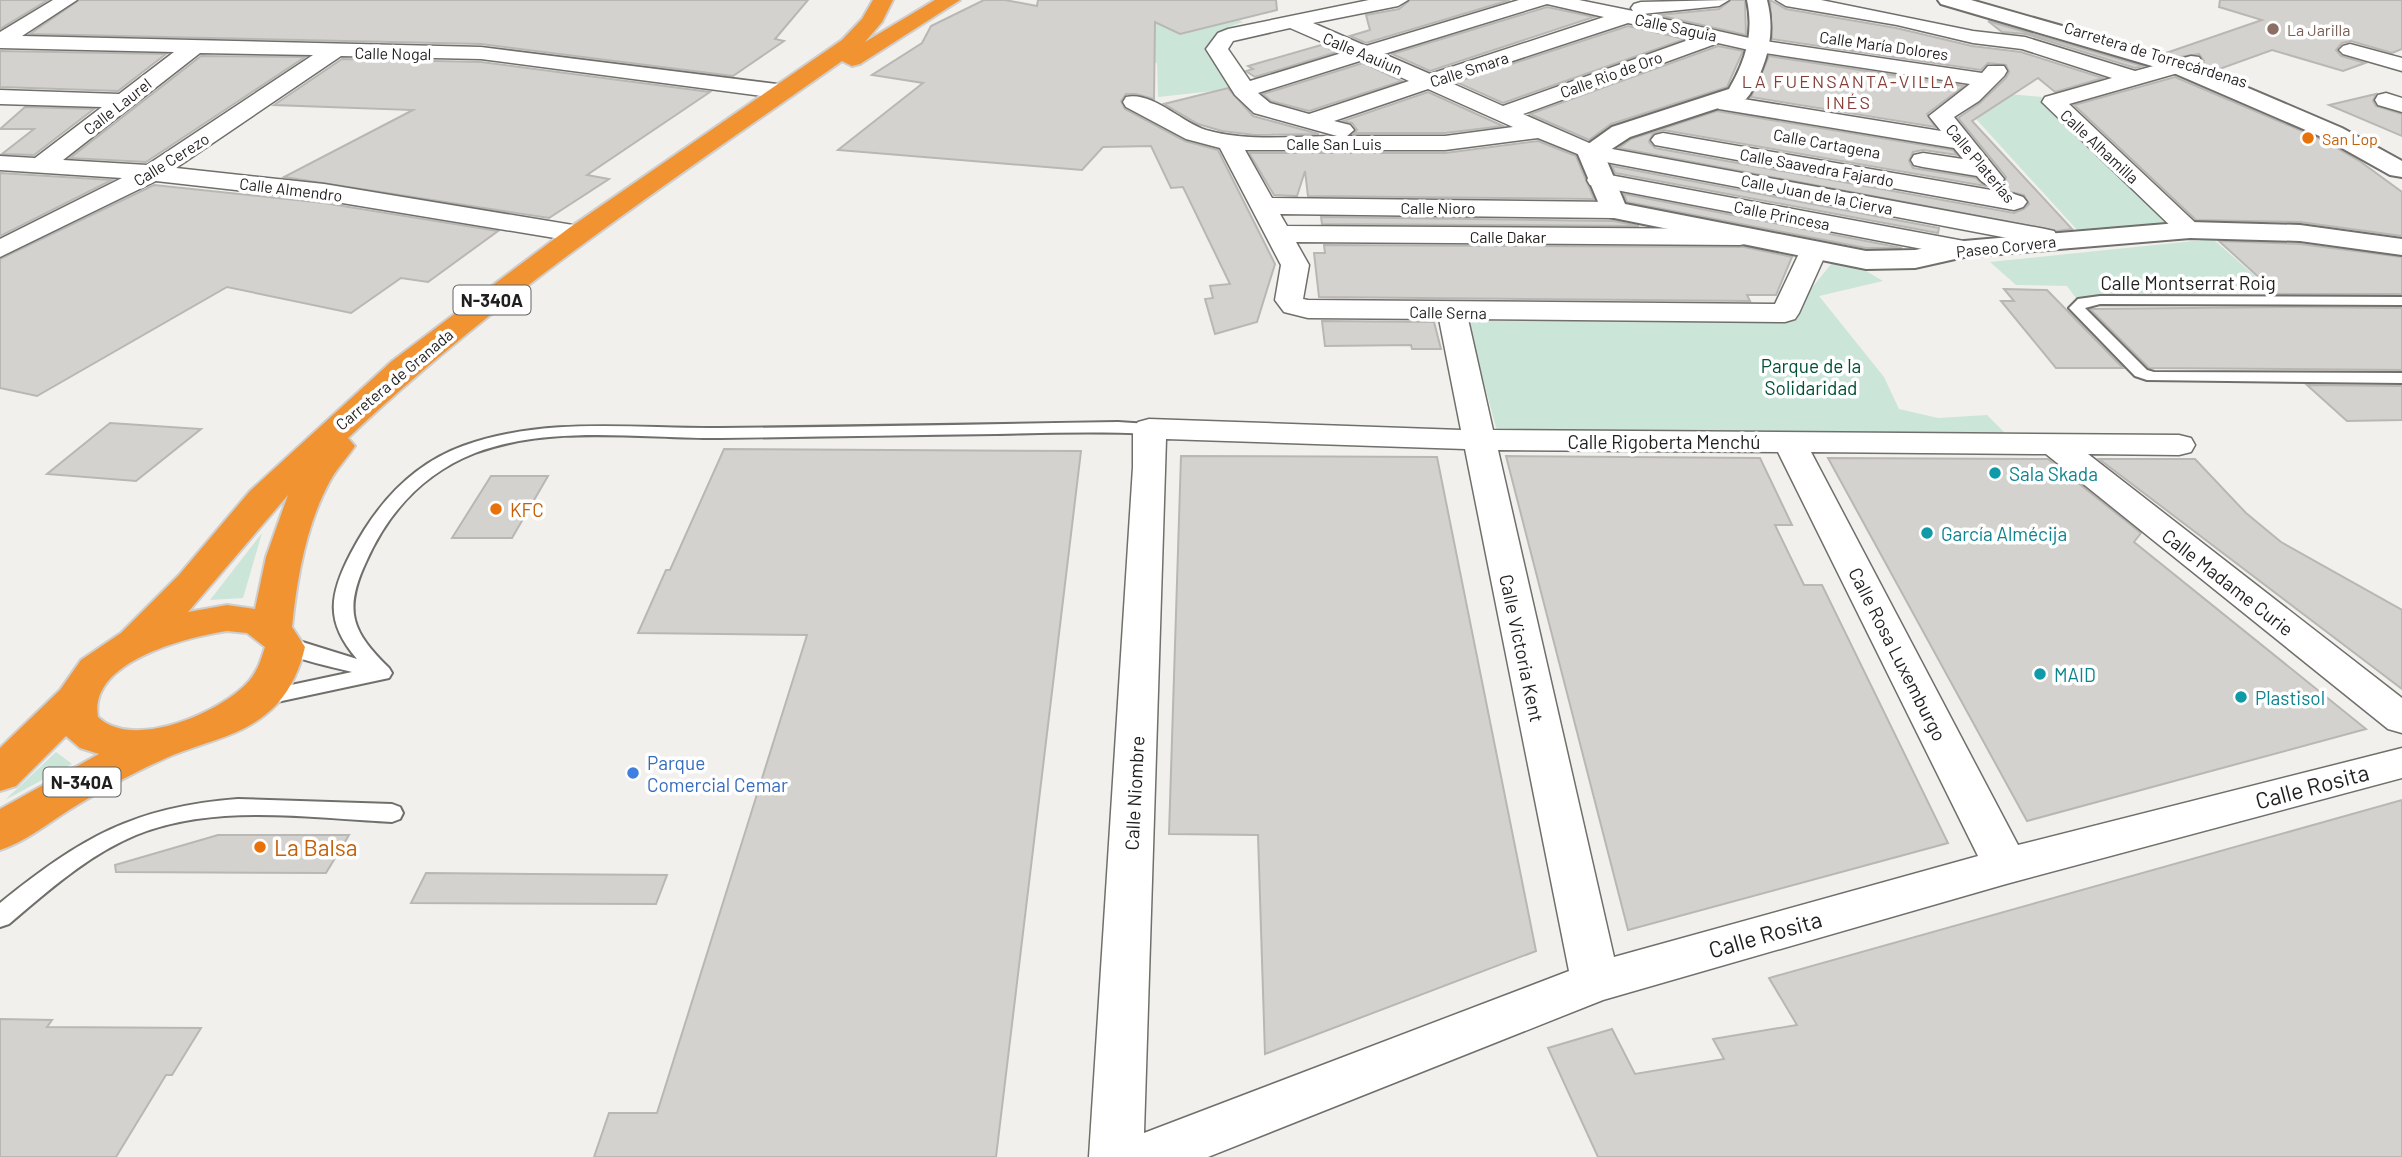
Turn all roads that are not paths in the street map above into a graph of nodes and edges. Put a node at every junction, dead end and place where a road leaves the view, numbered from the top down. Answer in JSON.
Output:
{"nodes":[{"id":1,"x":67,"y":0,"type":"edge"},
{"id":2,"x":883,"y":0,"type":"edge"},
{"id":3,"x":950,"y":0,"type":"edge"},
{"id":4,"x":1398,"y":0,"type":"edge"},
{"id":5,"x":1540,"y":0,"type":"edge"},
{"id":6,"x":1553,"y":0,"type":"edge"},
{"id":7,"x":1719,"y":0,"type":"edge"},
{"id":8,"x":1757,"y":0,"type":"edge"},
{"id":9,"x":1786,"y":0,"type":"edge"},
{"id":10,"x":1948,"y":0,"type":"edge"},
{"id":11,"x":1986,"y":6,"type":"edge"},
{"id":12,"x":1602,"y":12,"type":"junction"},
{"id":13,"x":1628,"y":16,"type":"junction"},
{"id":14,"x":1291,"y":21,"type":"junction"},
{"id":15,"x":1719,"y":36,"type":"junction"},
{"id":16,"x":0,"y":42,"type":"edge"},
{"id":17,"x":194,"y":47,"type":"junction"},
{"id":18,"x":2350,"y":50,"type":"dead end"},
{"id":19,"x":333,"y":52,"type":"junction"},
{"id":20,"x":1365,"y":54,"type":"junction"},
{"id":21,"x":1755,"y":56,"type":"junction"},
{"id":22,"x":2006,"y":62,"type":"joint"},
{"id":23,"x":2184,"y":64,"type":"junction"},
{"id":24,"x":2402,"y":65,"type":"edge"},
{"id":25,"x":2134,"y":78,"type":"junction"},
{"id":26,"x":1986,"y":80,"type":"junction"},
{"id":27,"x":1430,"y":82,"type":"junction"},
{"id":28,"x":1243,"y":90,"type":"junction"},
{"id":29,"x":785,"y":92,"type":"junction"},
{"id":30,"x":0,"y":97,"type":"edge"},
{"id":31,"x":1965,"y":98,"type":"junction"},
{"id":32,"x":122,"y":101,"type":"junction"},
{"id":33,"x":1134,"y":102,"type":"dead end"},
{"id":34,"x":1719,"y":102,"type":"junction"},
{"id":35,"x":1504,"y":113,"type":"junction"},
{"id":36,"x":1670,"y":116,"type":"junction"},
{"id":37,"x":1941,"y":116,"type":"junction"},
{"id":38,"x":1310,"y":121,"type":"junction"},
{"id":39,"x":1543,"y":130,"type":"junction"},
{"id":40,"x":1621,"y":132,"type":"junction"},
{"id":41,"x":1962,"y":142,"type":"junction"},
{"id":42,"x":1229,"y":143,"type":"junction"},
{"id":43,"x":1390,"y":144,"type":"junction"},
{"id":44,"x":1863,"y":149,"type":"dead end"},
{"id":45,"x":1590,"y":152,"type":"junction"},
{"id":46,"x":1904,"y":156,"type":"dead end"},
{"id":47,"x":0,"y":163,"type":"edge"},
{"id":48,"x":2401,"y":164,"type":"edge"},
{"id":49,"x":40,"y":166,"type":"junction"},
{"id":50,"x":1984,"y":170,"type":"junction"},
{"id":51,"x":152,"y":173,"type":"junction"},
{"id":52,"x":1599,"y":180,"type":"junction"},
{"id":53,"x":2014,"y":202,"type":"junction"},
{"id":54,"x":1261,"y":206,"type":"junction"},
{"id":55,"x":1615,"y":210,"type":"junction"},
{"id":56,"x":2190,"y":230,"type":"junction"},
{"id":57,"x":579,"y":234,"type":"junction"},
{"id":58,"x":1277,"y":234,"type":"junction"},
{"id":59,"x":1740,"y":237,"type":"junction"},
{"id":60,"x":2047,"y":239,"type":"junction"},
{"id":61,"x":2402,"y":247,"type":"edge"},
{"id":62,"x":0,"y":249,"type":"edge"},
{"id":63,"x":1964,"y":249,"type":"junction"},
{"id":64,"x":1813,"y":251,"type":"junction"},
{"id":65,"x":2402,"y":300,"type":"edge"},
{"id":66,"x":1452,"y":312,"type":"junction"},
{"id":67,"x":2402,"y":378,"type":"edge"},
{"id":68,"x":1149,"y":429,"type":"junction"},
{"id":69,"x":1476,"y":440,"type":"junction"},
{"id":70,"x":1789,"y":442,"type":"junction"},
{"id":71,"x":2054,"y":444,"type":"junction"},
{"id":72,"x":2179,"y":445,"type":"dead end"},
{"id":73,"x":277,"y":635,"type":"junction"},
{"id":74,"x":136,"y":642,"type":"junction"},
{"id":75,"x":382,"y":673,"type":"junction"},
{"id":76,"x":77,"y":699,"type":"junction"},
{"id":77,"x":256,"y":700,"type":"junction"},
{"id":78,"x":2402,"y":719,"type":"edge"},
{"id":79,"x":169,"y":741,"type":"junction"},
{"id":80,"x":2402,"y":763,"type":"edge"},
{"id":81,"x":0,"y":775,"type":"edge"},
{"id":82,"x":392,"y":813,"type":"dead end"},
{"id":83,"x":0,"y":832,"type":"edge"},
{"id":84,"x":2006,"y":866,"type":"junction"},
{"id":85,"x":0,"y":917,"type":"edge"},
{"id":86,"x":1595,"y":982,"type":"junction"},
{"id":87,"x":1116,"y":1157,"type":"edge"},
{"id":88,"x":1145,"y":1157,"type":"edge"}],
"edges":[{"from":1,"to":16,"type":"street"},
{"from":2,"to":29,"type":"highway","name":"Carretera de Granada","number":"N-340A"},
{"from":3,"to":73,"type":"highway","name":"Carretera de Granada","number":"N-340A"},
{"from":4,"to":14,"type":"street"},
{"from":5,"to":20,"type":"street"},
{"from":6,"to":12,"type":"street","name":"Calle Saguia"},
{"from":7,"to":12,"type":"street"},
{"from":8,"to":21,"type":"street"},
{"from":9,"to":25,"type":"street"},
{"from":10,"to":11,"type":"street"},
{"from":11,"to":23,"type":"street"},
{"from":12,"to":13,"type":"street","name":"Calle Saguia"},
{"from":13,"to":15,"type":"street","name":"Calle Saguia"},
{"from":13,"to":27,"type":"street","name":"Calle Smara"},
{"from":14,"to":20,"type":"street","name":"Calle Aauiun"},
{"from":14,"to":28,"type":"street"},
{"from":15,"to":21,"type":"street","name":"Calle Saguia"},
{"from":15,"to":35,"type":"street","name":"Calle Rio de Oro"},
{"from":16,"to":17,"type":"street","name":"Calle Nogal"},
{"from":17,"to":19,"type":"street","name":"Calle Nogal"},
{"from":17,"to":32,"type":"street","name":"Calle Laurel"},
{"from":18,"to":24,"type":"street"},
{"from":19,"to":29,"type":"street","name":"Calle Nogal"},
{"from":19,"to":51,"type":"street","name":"Calle Cerezo"},
{"from":20,"to":27,"type":"street","name":"Calle Aauiun"},
{"from":20,"to":28,"type":"street"},
{"from":21,"to":22,"type":"street","name":"Calle María Dolores"},
{"from":21,"to":26,"type":"street"},
{"from":21,"to":31,"type":"street"},
{"from":21,"to":34,"type":"street"},
{"from":21,"to":37,"type":"street"},
{"from":22,"to":26,"type":"street","name":"Calle Platerías"},
{"from":23,"to":25,"type":"street","name":"Calle Alhamilla"},
{"from":23,"to":48,"type":"street"},
{"from":23,"to":48,"type":"street","name":"Carretera de Torrecárdenas"},
{"from":25,"to":56,"type":"street","name":"Calle Alhamilla"},
{"from":26,"to":31,"type":"street","name":"Calle Platerías"},
{"from":27,"to":35,"type":"street","name":"Calle Aauiun"},
{"from":27,"to":38,"type":"street","name":"Calle Smara"},
{"from":28,"to":38,"type":"street"},
{"from":29,"to":57,"type":"highway","name":"Carretera de Granada","number":"N-340A"},
{"from":30,"to":32,"type":"street"},
{"from":31,"to":37,"type":"street","name":"Calle Platerías"},
{"from":32,"to":49,"type":"street","name":"Calle Laurel"},
{"from":33,"to":42,"type":"street","name":"Calle San Luis"},
{"from":34,"to":36,"type":"street"},
{"from":34,"to":41,"type":"street"},
{"from":35,"to":39,"type":"street","name":"Calle Aauiun"},
{"from":36,"to":40,"type":"street"},
{"from":36,"to":44,"type":"street","name":"Calle Cartagena"},
{"from":37,"to":41,"type":"street","name":"Calle Platerías"},
{"from":38,"to":43,"type":"street"},
{"from":39,"to":43,"type":"street","name":"Calle San Luis"},
{"from":39,"to":45,"type":"street","name":"Calle Aauiun"},
{"from":40,"to":45,"type":"street"},
{"from":40,"to":53,"type":"street","name":"Calle Saavedra Fajardo"},
{"from":41,"to":50,"type":"street","name":"Calle Platerías"},
{"from":42,"to":43,"type":"street","name":"Calle San Luis"},
{"from":42,"to":54,"type":"street","name":"Calle Serna"},
{"from":45,"to":52,"type":"street"},
{"from":45,"to":60,"type":"street","name":"Calle Juan de la Cierva"},
{"from":46,"to":50,"type":"street","name":"Calle Cartagena"},
{"from":47,"to":49,"type":"street","name":"Calle Almendro"},
{"from":49,"to":51,"type":"street","name":"Calle Almendro"},
{"from":50,"to":53,"type":"street","name":"Calle Platerías"},
{"from":51,"to":57,"type":"street","name":"Calle Almendro"},
{"from":51,"to":62,"type":"street","name":"Calle Cerezo"},
{"from":52,"to":55,"type":"street"},
{"from":52,"to":63,"type":"street","name":"Calle Princesa"},
{"from":53,"to":60,"type":"street","name":"Calle Platerías"},
{"from":54,"to":55,"type":"street","name":"Calle Nioro"},
{"from":54,"to":58,"type":"street","name":"Calle Serna"},
{"from":55,"to":59,"type":"street","name":"Paseo Corvera"},
{"from":56,"to":60,"type":"street","name":"Paseo Corvera"},
{"from":56,"to":61,"type":"street","name":"Paseo Corvera"},
{"from":57,"to":74,"type":"highway","name":"Carretera de Granada","number":"N-340A"},
{"from":58,"to":59,"type":"street","name":"Calle Dakar"},
{"from":58,"to":66,"type":"street","name":"Calle Serna"},
{"from":59,"to":64,"type":"street","name":"Paseo Corvera"},
{"from":60,"to":63,"type":"street","name":"Paseo Corvera"},
{"from":63,"to":64,"type":"street","name":"Paseo Corvera"},
{"from":64,"to":66,"type":"street","name":"Calle Serna"},
{"from":65,"to":67,"type":"lane","name":"Calle Montserrat Roig"},
{"from":66,"to":69,"type":"street","name":"Calle Victoria Kent"},
{"from":68,"to":69,"type":"street","name":"Calle Rigoberta Menchú"},
{"from":68,"to":75,"type":"lane"},
{"from":68,"to":87,"type":"street","name":"Calle Niombre"},
{"from":69,"to":70,"type":"street","name":"Calle Rigoberta Menchú"},
{"from":69,"to":86,"type":"street","name":"Calle Victoria Kent"},
{"from":70,"to":71,"type":"street","name":"Calle Rigoberta Menchú"},
{"from":70,"to":84,"type":"street","name":"Calle Rosa Luxemburgo"},
{"from":71,"to":72,"type":"street","name":"Calle Rigoberta Menchú"},
{"from":71,"to":78,"type":"street","name":"Calle Madame Curie"},
{"from":73,"to":74,"type":"highway","number":"N-340A"},
{"from":73,"to":75,"type":"lane"},
{"from":73,"to":77,"type":"highway","number":"N-340A"},
{"from":74,"to":76,"type":"highway","number":"N-340A"},
{"from":75,"to":77,"type":"lane"},
{"from":76,"to":79,"type":"highway","number":"N-340A"},
{"from":76,"to":81,"type":"highway","number":"N-340A"},
{"from":77,"to":79,"type":"highway","number":"N-340A"},
{"from":79,"to":83,"type":"highway","number":"N-340A"},
{"from":80,"to":84,"type":"street","name":"Calle Rosita"},
{"from":82,"to":85,"type":"lane"},
{"from":84,"to":86,"type":"street","name":"Calle Rosita"},
{"from":86,"to":88,"type":"street","name":"Calle Rosita"}]}
